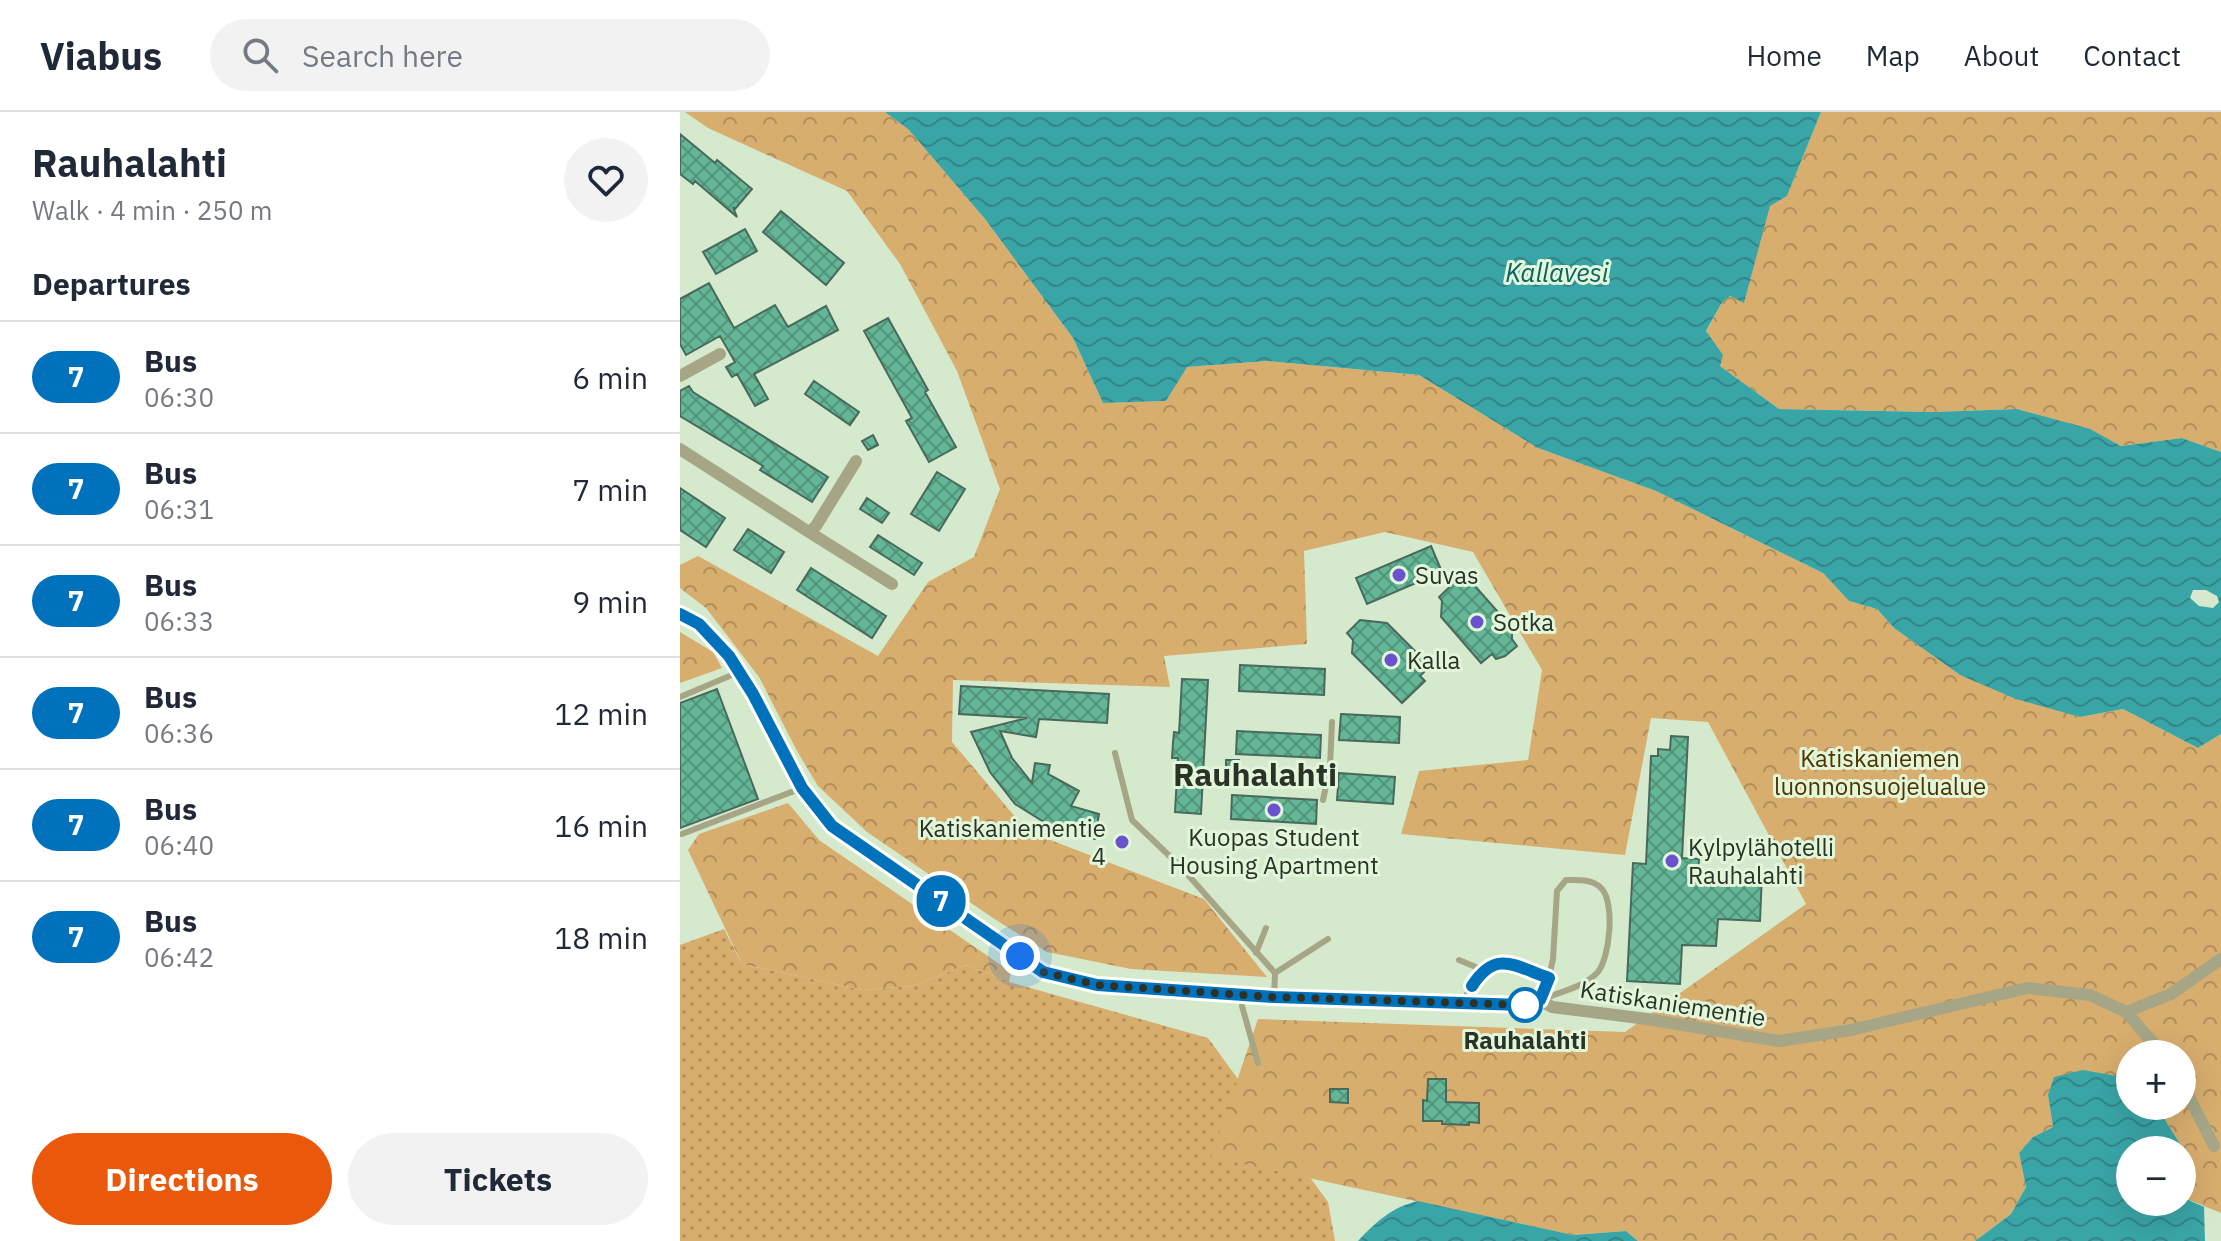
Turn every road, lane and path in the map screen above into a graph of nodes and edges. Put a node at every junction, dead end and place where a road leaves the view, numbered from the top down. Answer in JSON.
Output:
{"nodes":[{"id":1,"x":720,"y":354,"type":"dead end"},
{"id":2,"x":680,"y":376,"type":"edge"},
{"id":3,"x":680,"y":449,"type":"edge"},
{"id":4,"x":856,"y":461,"type":"dead end"},
{"id":5,"x":809,"y":532,"type":"junction"},
{"id":6,"x":892,"y":584,"type":"dead end"},
{"id":7,"x":680,"y":614,"type":"edge"},
{"id":8,"x":739,"y":672,"type":"junction"},
{"id":9,"x":680,"y":697,"type":"edge"},
{"id":10,"x":1332,"y":722,"type":"dead end"},
{"id":11,"x":1115,"y":753,"type":"dead end"},
{"id":12,"x":802,"y":788,"type":"junction"},
{"id":13,"x":1323,"y":800,"type":"dead end"},
{"id":14,"x":682,"y":834,"type":"dead end"},
{"id":15,"x":1266,"y":928,"type":"dead end"},
{"id":16,"x":1328,"y":939,"type":"dead end"},
{"id":17,"x":1256,"y":953,"type":"junction"},
{"id":18,"x":2221,"y":959,"type":"edge"},
{"id":19,"x":1459,"y":960,"type":"dead end"},
{"id":20,"x":1483,"y":970,"type":"junction"},
{"id":21,"x":1275,"y":973,"type":"junction"},
{"id":22,"x":1549,"y":978,"type":"junction"},
{"id":23,"x":1274,"y":997,"type":"junction"},
{"id":24,"x":1540,"y":1000,"type":"junction"},
{"id":25,"x":1462,"y":1003,"type":"junction"},
{"id":26,"x":1242,"y":1006,"type":"dead end"},
{"id":27,"x":2126,"y":1012,"type":"junction"},
{"id":28,"x":2151,"y":1040,"type":"edge"},
{"id":29,"x":1258,"y":1063,"type":"dead end"},
{"id":30,"x":2196,"y":1111,"type":"edge"},
{"id":31,"x":2214,"y":1146,"type":"dead end"}],
"edges":[{"from":1,"to":2,"type":"street"},
{"from":3,"to":5,"type":"street"},
{"from":4,"to":5,"type":"street"},
{"from":5,"to":6,"type":"street"},
{"from":7,"to":8,"type":"street","name":"Katiskaniementie"},
{"from":8,"to":9,"type":"lane"},
{"from":8,"to":12,"type":"street","name":"Katiskaniementie"},
{"from":10,"to":13,"type":"lane"},
{"from":11,"to":17,"type":"lane"},
{"from":12,"to":14,"type":"lane"},
{"from":12,"to":23,"type":"street","name":"Katiskaniementie"},
{"from":15,"to":17,"type":"lane"},
{"from":16,"to":21,"type":"lane"},
{"from":17,"to":21,"type":"lane"},
{"from":18,"to":27,"type":"street"},
{"from":19,"to":20,"type":"lane"},
{"from":20,"to":22,"type":"lane"},
{"from":20,"to":25,"type":"lane"},
{"from":21,"to":23,"type":"lane"},
{"from":22,"to":24,"type":"lane"},
{"from":22,"to":24,"type":"lane"},
{"from":23,"to":25,"type":"street","name":"Katiskaniementie"},
{"from":24,"to":25,"type":"street","name":"Katiskaniementie"},
{"from":24,"to":27,"type":"street","name":"Katiskaniementie"},
{"from":26,"to":29,"type":"lane"},
{"from":27,"to":28,"type":"street"},
{"from":30,"to":31,"type":"street"}]}
